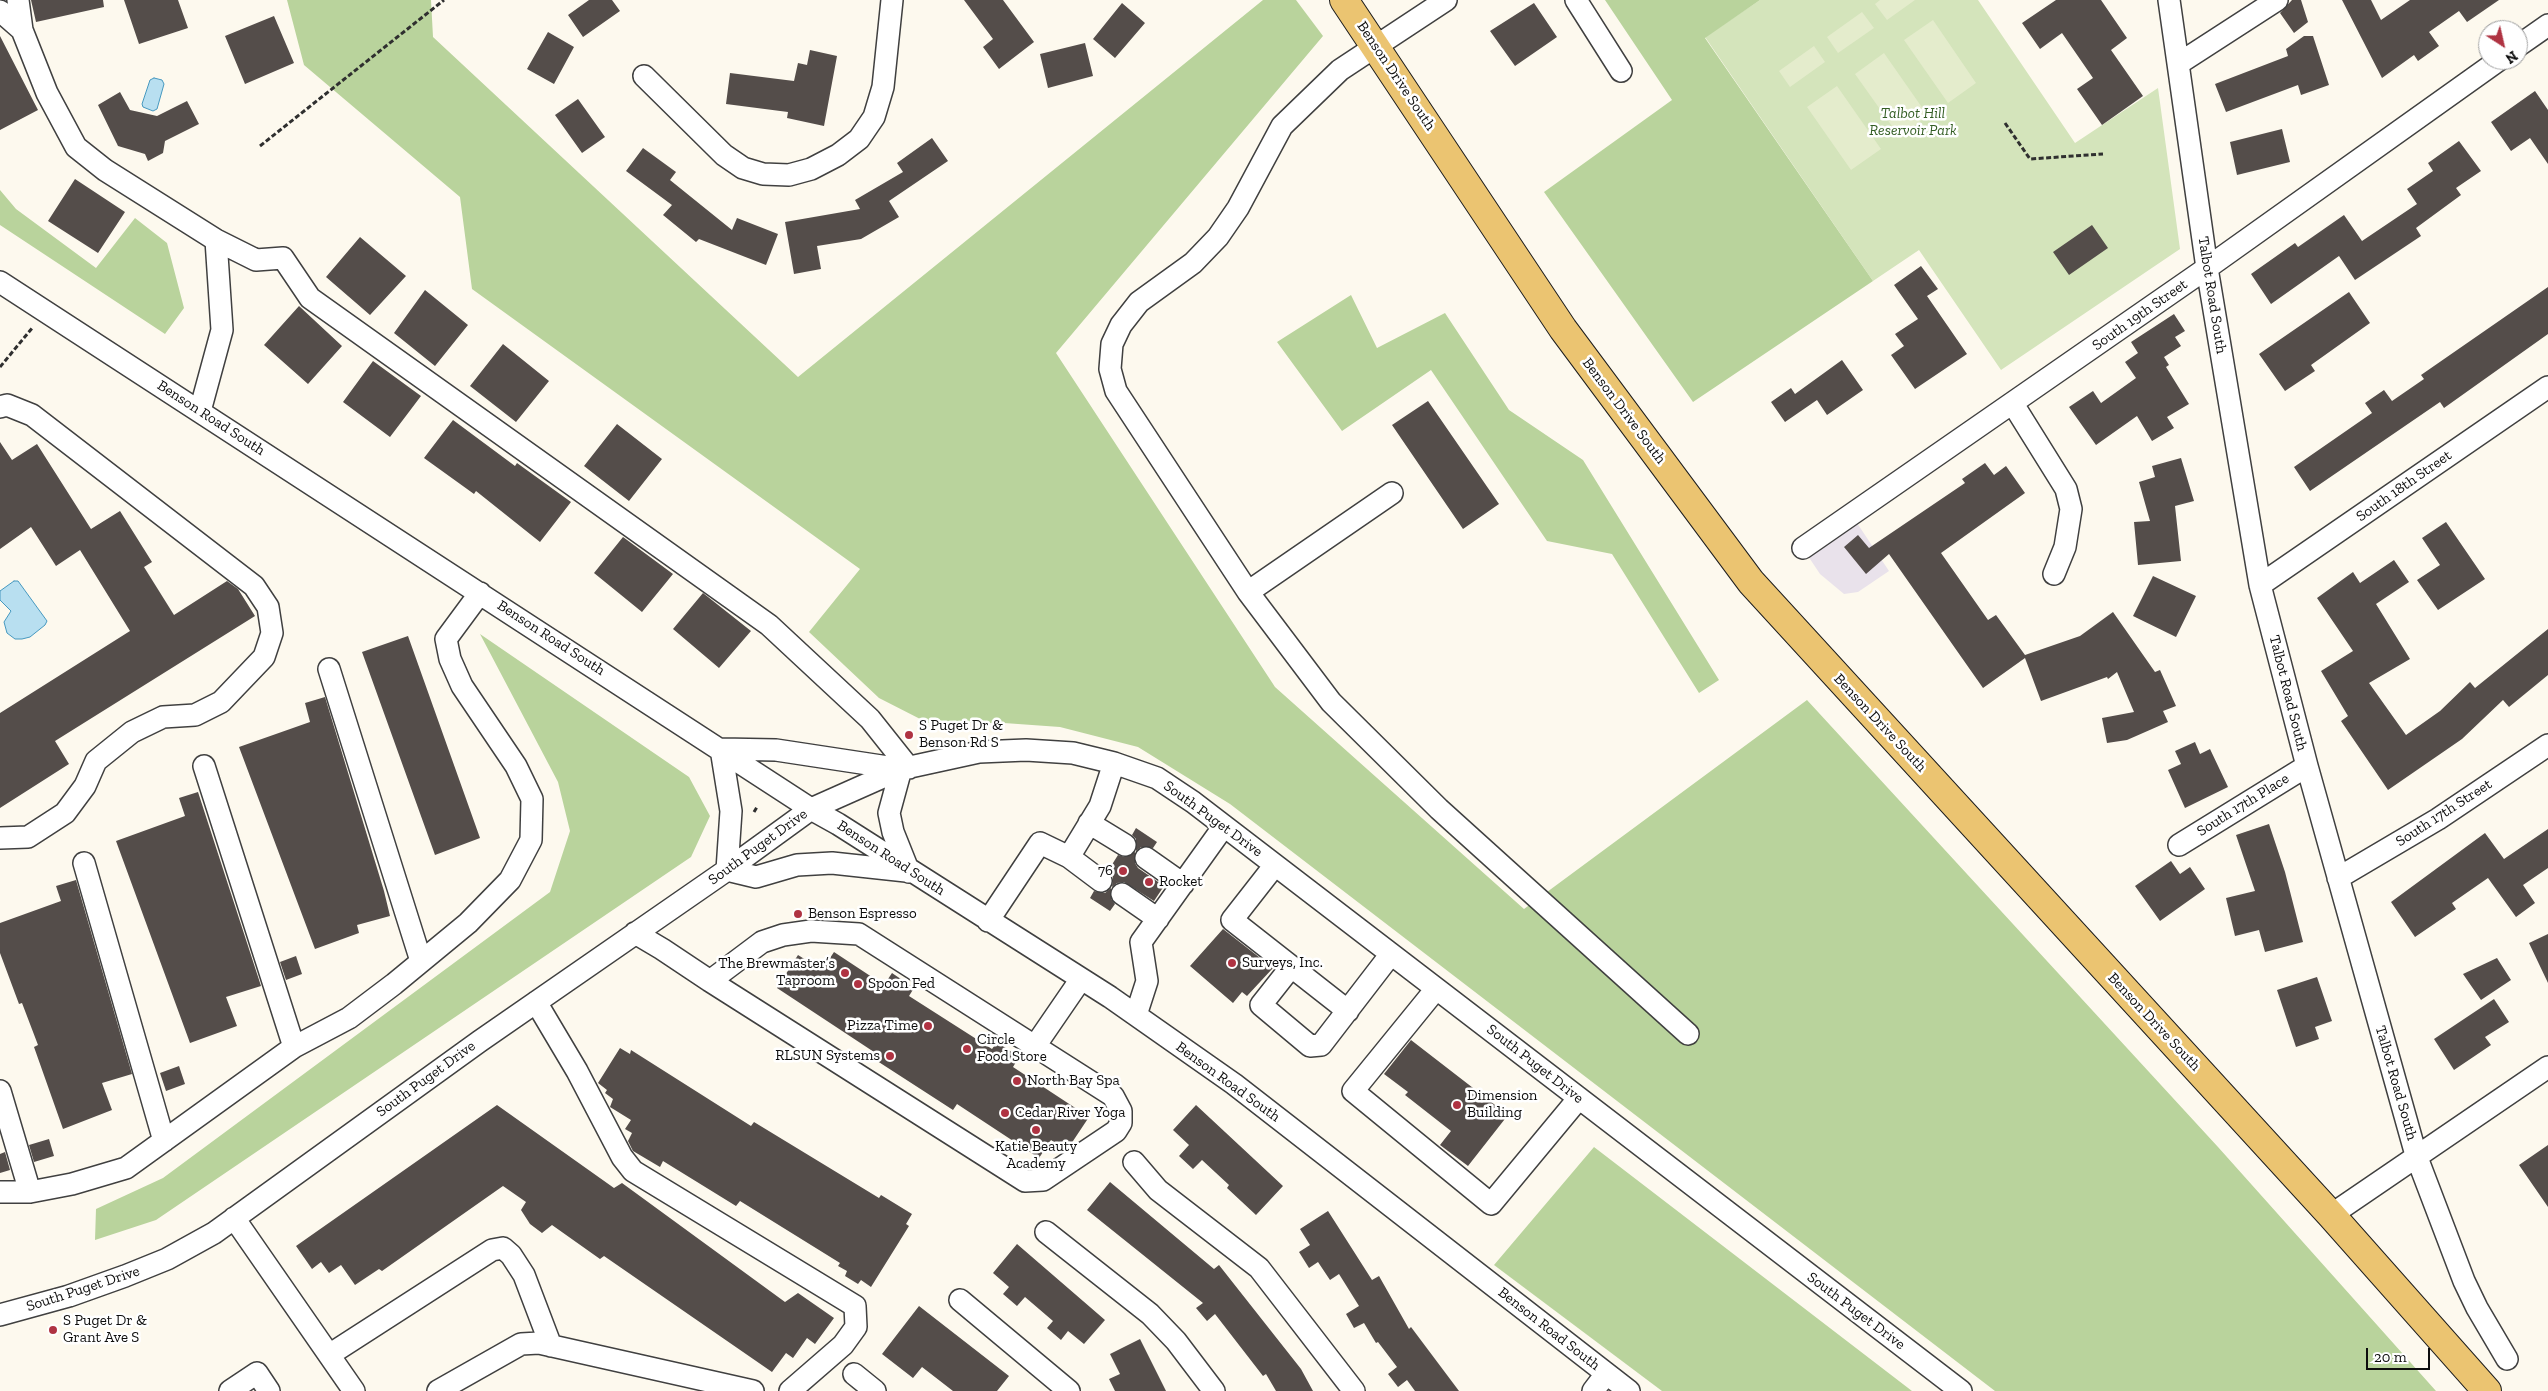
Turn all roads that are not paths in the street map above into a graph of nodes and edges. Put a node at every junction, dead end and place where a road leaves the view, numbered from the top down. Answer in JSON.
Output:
{"nodes":[{"id":1,"x":18,"y":0,"type":"edge"},
{"id":2,"x":892,"y":0,"type":"edge"},
{"id":3,"x":1344,"y":0,"type":"edge"},
{"id":4,"x":1446,"y":0,"type":"edge"},
{"id":5,"x":1576,"y":0,"type":"edge"},
{"id":6,"x":2168,"y":0,"type":"edge"},
{"id":7,"x":2277,"y":0,"type":"edge"},
{"id":8,"x":0,"y":11,"type":"edge"},
{"id":9,"x":2548,"y":25,"type":"edge"},
{"id":10,"x":22,"y":30,"type":"junction"},
{"id":11,"x":2528,"y":39,"type":"edge"},
{"id":12,"x":1376,"y":46,"type":"junction"},
{"id":13,"x":2178,"y":64,"type":"junction"},
{"id":14,"x":2485,"y":70,"type":"edge"},
{"id":15,"x":1621,"y":71,"type":"dead end"},
{"id":16,"x":644,"y":76,"type":"dead end"},
{"id":17,"x":216,"y":240,"type":"junction"},
{"id":18,"x":2207,"y":268,"type":"junction"},
{"id":19,"x":0,"y":282,"type":"edge"},
{"id":20,"x":2548,"y":387,"type":"edge"},
{"id":21,"x":2013,"y":404,"type":"junction"},
{"id":22,"x":0,"y":407,"type":"edge"},
{"id":23,"x":200,"y":411,"type":"junction"},
{"id":24,"x":1392,"y":493,"type":"dead end"},
{"id":25,"x":1803,"y":548,"type":"dead end"},
{"id":26,"x":2054,"y":574,"type":"dead end"},
{"id":27,"x":2260,"y":585,"type":"junction"},
{"id":28,"x":1248,"y":592,"type":"junction"},
{"id":29,"x":480,"y":593,"type":"junction"},
{"id":30,"x":329,"y":669,"type":"dead end"},
{"id":31,"x":2548,"y":744,"type":"edge"},
{"id":32,"x":721,"y":749,"type":"junction"},
{"id":33,"x":1114,"y":762,"type":"junction"},
{"id":34,"x":204,"y":766,"type":"dead end"},
{"id":35,"x":2307,"y":766,"type":"junction"},
{"id":36,"x":905,"y":769,"type":"junction"},
{"id":37,"x":811,"y":809,"type":"junction"},
{"id":38,"x":1090,"y":823,"type":"junction"},
{"id":39,"x":1224,"y":826,"type":"junction"},
{"id":40,"x":0,"y":838,"type":"edge"},
{"id":41,"x":1125,"y":845,"type":"dead end"},
{"id":42,"x":2179,"y":845,"type":"dead end"},
{"id":43,"x":1069,"y":857,"type":"junction"},
{"id":44,"x":1146,"y":858,"type":"dead end"},
{"id":45,"x":84,"y":863,"type":"dead end"},
{"id":46,"x":1275,"y":865,"type":"junction"},
{"id":47,"x":727,"y":870,"type":"junction"},
{"id":48,"x":910,"y":872,"type":"junction"},
{"id":49,"x":2338,"y":878,"type":"junction"},
{"id":50,"x":1101,"y":881,"type":"dead end"},
{"id":51,"x":1183,"y":884,"type":"junction"},
{"id":52,"x":1122,"y":894,"type":"dead end"},
{"id":53,"x":1158,"y":918,"type":"junction"},
{"id":54,"x":988,"y":921,"type":"junction"},
{"id":55,"x":635,"y":933,"type":"junction"},
{"id":56,"x":1391,"y":954,"type":"junction"},
{"id":57,"x":421,"y":961,"type":"junction"},
{"id":58,"x":1291,"y":966,"type":"junction"},
{"id":59,"x":1080,"y":979,"type":"junction"},
{"id":60,"x":710,"y":981,"type":"junction"},
{"id":61,"x":1436,"y":989,"type":"junction"},
{"id":62,"x":536,"y":1002,"type":"junction"},
{"id":63,"x":1348,"y":1010,"type":"junction"},
{"id":64,"x":1136,"y":1016,"type":"junction"},
{"id":65,"x":1688,"y":1034,"type":"dead end"},
{"id":66,"x":1035,"y":1046,"type":"junction"},
{"id":67,"x":294,"y":1047,"type":"junction"},
{"id":68,"x":2548,"y":1067,"type":"edge"},
{"id":69,"x":0,"y":1091,"type":"edge"},
{"id":70,"x":1579,"y":1098,"type":"junction"},
{"id":71,"x":164,"y":1141,"type":"junction"},
{"id":72,"x":2416,"y":1155,"type":"junction"},
{"id":73,"x":1134,"y":1162,"type":"dead end"},
{"id":74,"x":0,"y":1192,"type":"edge"},
{"id":75,"x":30,"y":1192,"type":"junction"},
{"id":76,"x":2331,"y":1215,"type":"junction"},
{"id":77,"x":234,"y":1218,"type":"junction"},
{"id":78,"x":1046,"y":1232,"type":"dead end"},
{"id":79,"x":960,"y":1300,"type":"dead end"},
{"id":80,"x":0,"y":1314,"type":"edge"},
{"id":81,"x":551,"y":1346,"type":"junction"},
{"id":82,"x":329,"y":1355,"type":"junction"},
{"id":83,"x":2507,"y":1359,"type":"dead end"},
{"id":84,"x":854,"y":1374,"type":"dead end"},
{"id":85,"x":1606,"y":1374,"type":"junction"},
{"id":86,"x":230,"y":1391,"type":"edge"},
{"id":87,"x":269,"y":1391,"type":"edge"},
{"id":88,"x":354,"y":1391,"type":"edge"},
{"id":89,"x":438,"y":1391,"type":"edge"},
{"id":90,"x":753,"y":1391,"type":"edge"},
{"id":91,"x":790,"y":1391,"type":"edge"},
{"id":92,"x":875,"y":1391,"type":"edge"},
{"id":93,"x":1069,"y":1391,"type":"edge"},
{"id":94,"x":1214,"y":1391,"type":"edge"},
{"id":95,"x":1354,"y":1391,"type":"edge"},
{"id":96,"x":1593,"y":1391,"type":"edge"},
{"id":97,"x":1629,"y":1391,"type":"edge"},
{"id":98,"x":1961,"y":1391,"type":"edge"},
{"id":99,"x":2487,"y":1391,"type":"edge"}],
"edges":[{"from":1,"to":10,"type":"street"},
{"from":2,"to":16,"type":"street"},
{"from":3,"to":12,"type":"main road","name":"Benson Drive South"},
{"from":4,"to":12,"type":"street"},
{"from":5,"to":15,"type":"street"},
{"from":6,"to":13,"type":"street","name":"Talbot Road South"},
{"from":7,"to":13,"type":"street"},
{"from":8,"to":10,"type":"street"},
{"from":9,"to":11,"type":"street"},
{"from":10,"to":17,"type":"street"},
{"from":12,"to":28,"type":"street"},
{"from":12,"to":76,"type":"main road","name":"Benson Drive South"},
{"from":13,"to":18,"type":"street","name":"Talbot Road South"},
{"from":14,"to":18,"type":"street","name":"South 19th Street"},
{"from":17,"to":23,"type":"street"},
{"from":17,"to":36,"type":"street"},
{"from":18,"to":21,"type":"street","name":"South 19th Street"},
{"from":18,"to":27,"type":"street","name":"Talbot Road South"},
{"from":19,"to":23,"type":"street","name":"Benson Road South"},
{"from":20,"to":27,"type":"street","name":"South 18th Street"},
{"from":21,"to":25,"type":"street","name":"South 19th Street"},
{"from":21,"to":26,"type":"street"},
{"from":22,"to":40,"type":"street"},
{"from":23,"to":29,"type":"street","name":"Benson Road South"},
{"from":24,"to":28,"type":"street"},
{"from":27,"to":35,"type":"street","name":"Talbot Road South"},
{"from":28,"to":65,"type":"street"},
{"from":29,"to":32,"type":"street","name":"Benson Road South"},
{"from":29,"to":57,"type":"street"},
{"from":30,"to":57,"type":"street"},
{"from":31,"to":49,"type":"street","name":"South 17th Street"},
{"from":32,"to":36,"type":"street"},
{"from":32,"to":37,"type":"street","name":"Benson Road South"},
{"from":32,"to":47,"type":"street"},
{"from":33,"to":36,"type":"street","name":"South Puget Drive"},
{"from":33,"to":38,"type":"street"},
{"from":33,"to":39,"type":"street","name":"South Puget Drive"},
{"from":34,"to":67,"type":"street"},
{"from":35,"to":42,"type":"street","name":"South 17th Place"},
{"from":35,"to":49,"type":"street","name":"Talbot Road South"},
{"from":36,"to":37,"type":"street","name":"South Puget Drive"},
{"from":36,"to":48,"type":"street"},
{"from":37,"to":47,"type":"street","name":"South Puget Drive"},
{"from":37,"to":48,"type":"street","name":"Benson Road South"},
{"from":38,"to":41,"type":"street"},
{"from":38,"to":43,"type":"street"},
{"from":39,"to":46,"type":"street","name":"South Puget Drive"},
{"from":39,"to":51,"type":"street"},
{"from":43,"to":50,"type":"street"},
{"from":43,"to":54,"type":"street"},
{"from":44,"to":51,"type":"street"},
{"from":45,"to":71,"type":"street"},
{"from":46,"to":56,"type":"street","name":"South Puget Drive"},
{"from":46,"to":58,"type":"street"},
{"from":47,"to":48,"type":"street"},
{"from":47,"to":55,"type":"street","name":"South Puget Drive"},
{"from":48,"to":54,"type":"street","name":"Benson Road South"},
{"from":49,"to":72,"type":"street","name":"Talbot Road South"},
{"from":51,"to":53,"type":"street"},
{"from":52,"to":53,"type":"street"},
{"from":53,"to":64,"type":"street"},
{"from":54,"to":59,"type":"street","name":"Benson Road South"},
{"from":55,"to":60,"type":"street"},
{"from":55,"to":62,"type":"street","name":"South Puget Drive"},
{"from":56,"to":61,"type":"street","name":"South Puget Drive"},
{"from":56,"to":63,"type":"street"},
{"from":57,"to":67,"type":"street"},
{"from":58,"to":63,"type":"street"},
{"from":58,"to":63,"type":"street"},
{"from":59,"to":64,"type":"street","name":"Benson Road South"},
{"from":59,"to":66,"type":"street"},
{"from":60,"to":66,"type":"street"},
{"from":60,"to":66,"type":"street"},
{"from":61,"to":70,"type":"street","name":"South Puget Drive"},
{"from":61,"to":70,"type":"street"},
{"from":62,"to":77,"type":"street","name":"South Puget Drive"},
{"from":62,"to":91,"type":"street"},
{"from":64,"to":85,"type":"street","name":"Benson Road South"},
{"from":67,"to":71,"type":"street"},
{"from":68,"to":72,"type":"street"},
{"from":69,"to":75,"type":"street"},
{"from":70,"to":98,"type":"street","name":"South Puget Drive"},
{"from":71,"to":75,"type":"street"},
{"from":72,"to":76,"type":"street"},
{"from":72,"to":83,"type":"street","name":"Talbot Road South"},
{"from":73,"to":95,"type":"street"},
{"from":74,"to":75,"type":"street"},
{"from":76,"to":99,"type":"main road","name":"Benson Drive South"},
{"from":77,"to":80,"type":"street","name":"South Puget Drive"},
{"from":77,"to":82,"type":"street"},
{"from":78,"to":94,"type":"street"},
{"from":79,"to":93,"type":"street"},
{"from":81,"to":82,"type":"street"},
{"from":81,"to":89,"type":"street"},
{"from":81,"to":90,"type":"street"},
{"from":82,"to":88,"type":"street"},
{"from":84,"to":92,"type":"street"},
{"from":85,"to":96,"type":"street"},
{"from":85,"to":97,"type":"street","name":"Benson Road South"},
{"from":86,"to":87,"type":"street"}]}
